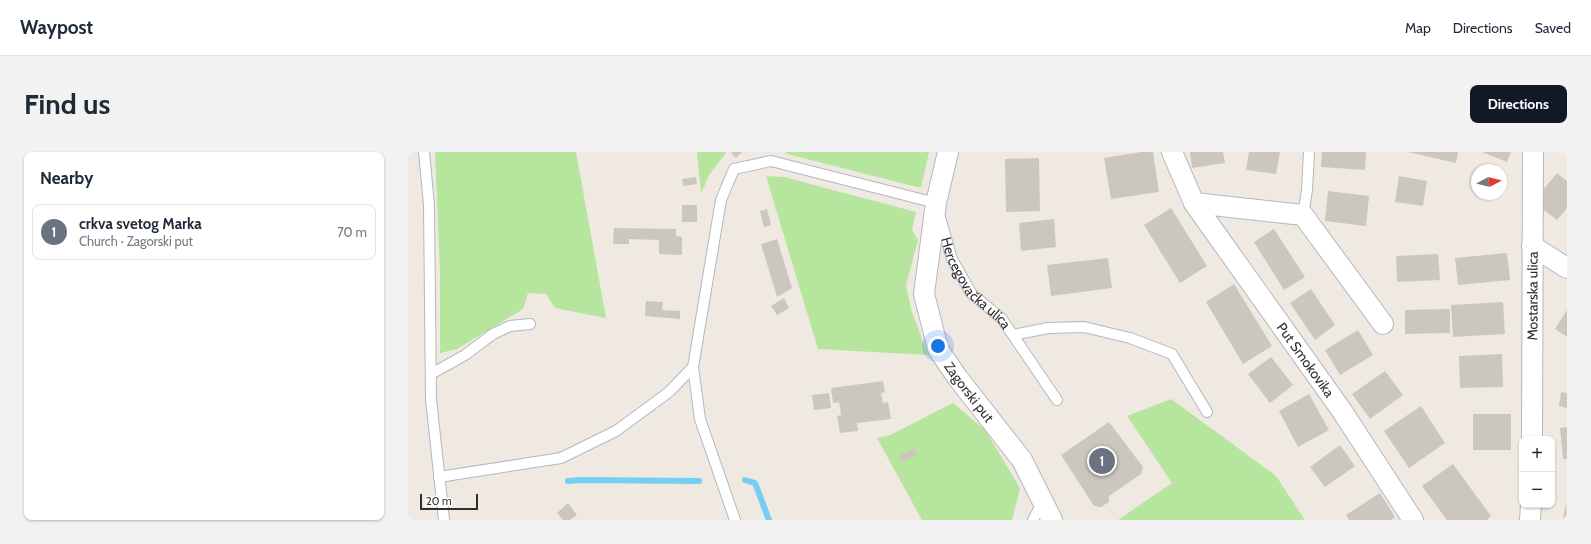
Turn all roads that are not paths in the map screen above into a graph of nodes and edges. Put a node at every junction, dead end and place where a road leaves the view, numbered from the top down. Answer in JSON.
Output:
{"nodes":[{"id":1,"x":424,"y":152,"type":"edge"},
{"id":2,"x":948,"y":152,"type":"edge"},
{"id":3,"x":1172,"y":152,"type":"edge"},
{"id":4,"x":1309,"y":152,"type":"edge"},
{"id":5,"x":1533,"y":152,"type":"edge"},
{"id":6,"x":769,"y":156,"type":"edge"},
{"id":7,"x":936,"y":203,"type":"junction"},
{"id":8,"x":1194,"y":203,"type":"junction"},
{"id":9,"x":1303,"y":215,"type":"junction"},
{"id":10,"x":1532,"y":246,"type":"junction"},
{"id":11,"x":1567,"y":268,"type":"edge"},
{"id":12,"x":530,"y":324,"type":"dead end"},
{"id":13,"x":1383,"y":324,"type":"dead end"},
{"id":14,"x":1013,"y":335,"type":"junction"},
{"id":15,"x":693,"y":367,"type":"junction"},
{"id":16,"x":431,"y":374,"type":"junction"},
{"id":17,"x":1057,"y":400,"type":"dead end"},
{"id":18,"x":1207,"y":412,"type":"dead end"},
{"id":19,"x":1532,"y":436,"type":"edge"},
{"id":20,"x":439,"y":477,"type":"junction"},
{"id":21,"x":1043,"y":501,"type":"junction"},
{"id":22,"x":1531,"y":508,"type":"edge"},
{"id":23,"x":733,"y":517,"type":"edge"},
{"id":24,"x":444,"y":520,"type":"edge"},
{"id":25,"x":1033,"y":520,"type":"edge"},
{"id":26,"x":1052,"y":520,"type":"edge"},
{"id":27,"x":1413,"y":520,"type":"edge"},
{"id":28,"x":1530,"y":520,"type":"edge"}],
"edges":[{"from":1,"to":16,"type":"lane"},
{"from":2,"to":7,"type":"street","name":"Hercegovačka ulica"},
{"from":3,"to":8,"type":"street","name":"Put Smokovika"},
{"from":4,"to":9,"type":"lane"},
{"from":5,"to":10,"type":"street","name":"Mostarska ulica"},
{"from":6,"to":7,"type":"lane"},
{"from":6,"to":15,"type":"lane"},
{"from":7,"to":14,"type":"lane","name":"Hercegovačka ulica"},
{"from":7,"to":21,"type":"street","name":"Zagorski put"},
{"from":8,"to":9,"type":"street"},
{"from":8,"to":27,"type":"street","name":"Put Smokovika"},
{"from":9,"to":13,"type":"street"},
{"from":10,"to":11,"type":"street"},
{"from":10,"to":19,"type":"street","name":"Mostarska ulica"},
{"from":12,"to":16,"type":"lane"},
{"from":14,"to":17,"type":"lane","name":"Hercegovačka ulica"},
{"from":14,"to":18,"type":"lane"},
{"from":15,"to":20,"type":"lane"},
{"from":15,"to":23,"type":"lane"},
{"from":16,"to":20,"type":"lane"},
{"from":20,"to":24,"type":"lane"},
{"from":21,"to":25,"type":"lane"},
{"from":21,"to":26,"type":"street","name":"Zagorski put"},
{"from":22,"to":28,"type":"street"}]}
